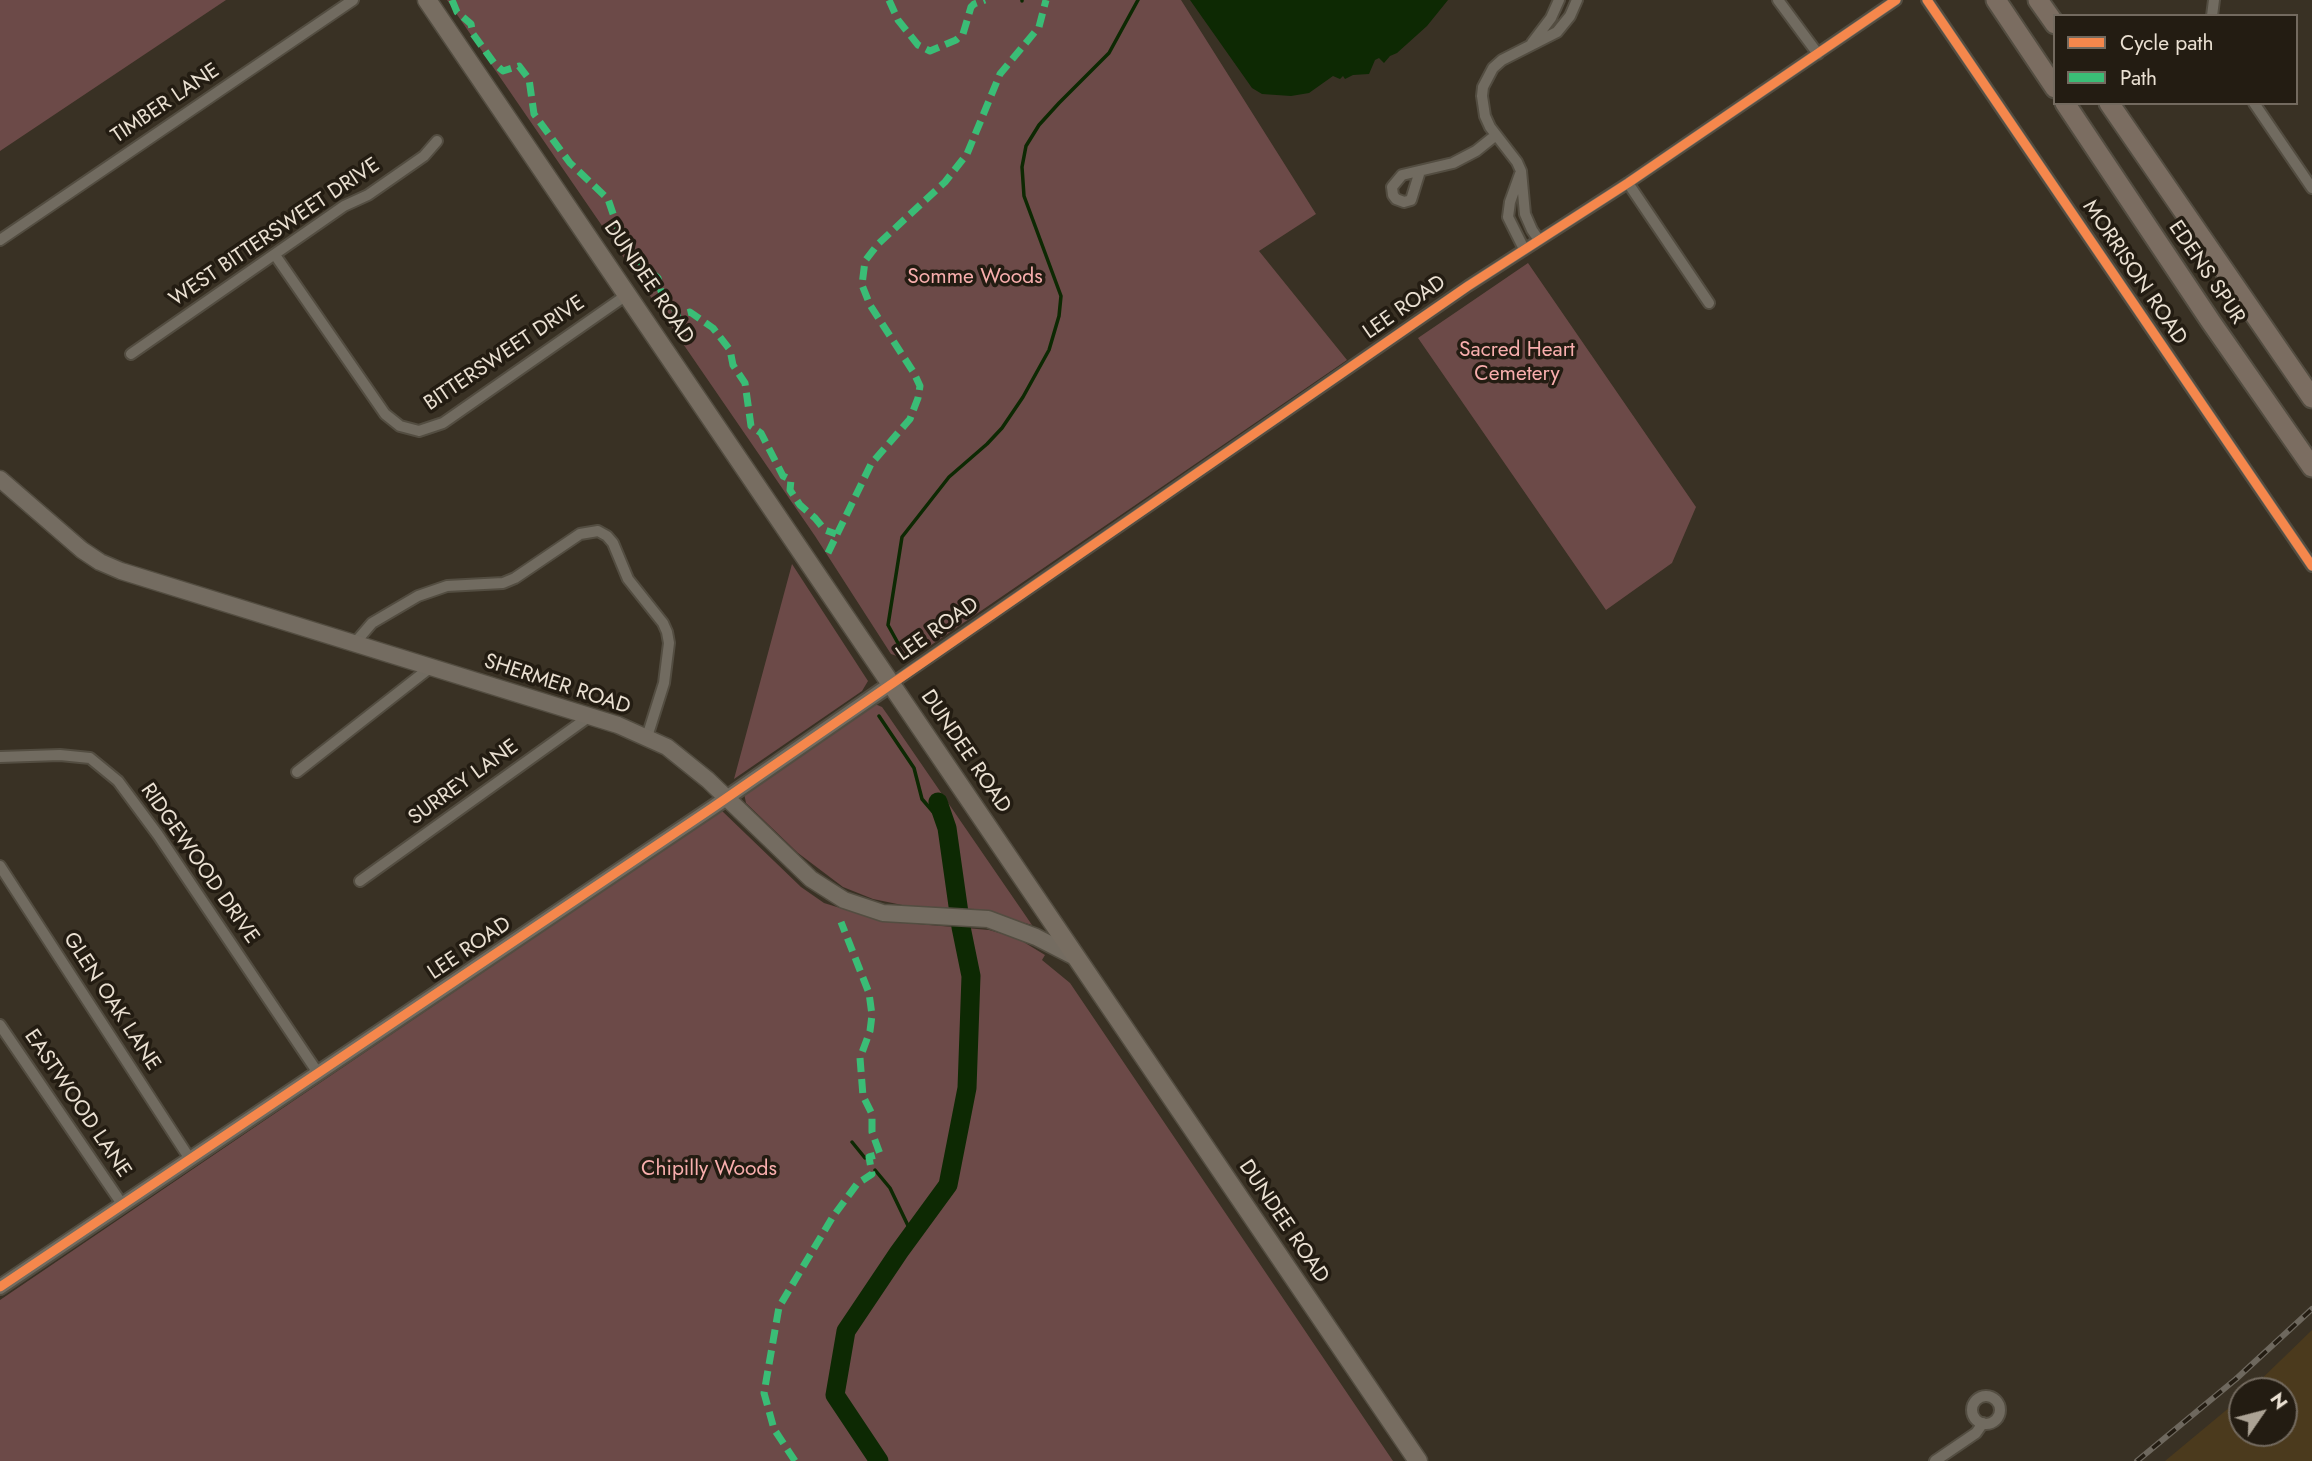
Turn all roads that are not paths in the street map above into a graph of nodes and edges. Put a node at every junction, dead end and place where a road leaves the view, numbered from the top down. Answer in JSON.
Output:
{"nodes":[{"id":1,"x":353,"y":0,"type":"edge"},
{"id":2,"x":427,"y":0,"type":"edge"},
{"id":3,"x":1559,"y":0,"type":"edge"},
{"id":4,"x":1577,"y":0,"type":"edge"},
{"id":5,"x":1778,"y":0,"type":"edge"},
{"id":6,"x":1896,"y":0,"type":"edge"},
{"id":7,"x":1927,"y":0,"type":"edge"},
{"id":8,"x":1996,"y":0,"type":"edge"},
{"id":9,"x":2038,"y":0,"type":"edge"},
{"id":10,"x":2053,"y":21,"type":"edge"},
{"id":11,"x":1532,"y":43,"type":"junction"},
{"id":12,"x":1818,"y":54,"type":"junction"},
{"id":13,"x":2053,"y":85,"type":"edge"},
{"id":14,"x":2066,"y":105,"type":"edge"},
{"id":15,"x":2110,"y":105,"type":"edge"},
{"id":16,"x":2255,"y":105,"type":"edge"},
{"id":17,"x":1496,"y":135,"type":"junction"},
{"id":18,"x":438,"y":141,"type":"dead end"},
{"id":19,"x":1420,"y":171,"type":"dead end"},
{"id":20,"x":1521,"y":171,"type":"junction"},
{"id":21,"x":1628,"y":183,"type":"junction"},
{"id":22,"x":2312,"y":188,"type":"edge"},
{"id":23,"x":0,"y":240,"type":"edge"},
{"id":24,"x":1539,"y":240,"type":"junction"},
{"id":25,"x":1524,"y":249,"type":"junction"},
{"id":26,"x":275,"y":256,"type":"junction"},
{"id":27,"x":628,"y":294,"type":"junction"},
{"id":28,"x":1709,"y":303,"type":"dead end"},
{"id":29,"x":131,"y":354,"type":"dead end"},
{"id":30,"x":2312,"y":398,"type":"edge"},
{"id":31,"x":2312,"y":467,"type":"edge"},
{"id":32,"x":0,"y":479,"type":"edge"},
{"id":33,"x":2312,"y":566,"type":"edge"},
{"id":34,"x":354,"y":644,"type":"junction"},
{"id":35,"x":431,"y":667,"type":"junction"},
{"id":36,"x":891,"y":684,"type":"junction"},
{"id":37,"x":590,"y":716,"type":"junction"},
{"id":38,"x":647,"y":737,"type":"junction"},
{"id":39,"x":0,"y":757,"type":"edge"},
{"id":40,"x":297,"y":772,"type":"dead end"},
{"id":41,"x":727,"y":797,"type":"junction"},
{"id":42,"x":0,"y":866,"type":"edge"},
{"id":43,"x":360,"y":881,"type":"dead end"},
{"id":44,"x":1077,"y":958,"type":"junction"},
{"id":45,"x":0,"y":1025,"type":"edge"},
{"id":46,"x":318,"y":1073,"type":"junction"},
{"id":47,"x":190,"y":1159,"type":"junction"},
{"id":48,"x":122,"y":1205,"type":"junction"},
{"id":49,"x":0,"y":1286,"type":"edge"},
{"id":50,"x":1983,"y":1423,"type":"dead end"},
{"id":51,"x":1418,"y":1461,"type":"edge"},
{"id":52,"x":1935,"y":1461,"type":"edge"}],
"edges":[{"from":1,"to":23,"type":"street","name":"TIMBER LANE"},
{"from":2,"to":27,"type":"main road","name":"DUNDEE ROAD"},
{"from":3,"to":11,"type":"street"},
{"from":4,"to":11,"type":"street"},
{"from":5,"to":12,"type":"street"},
{"from":6,"to":12,"type":"street","name":"LEE ROAD"},
{"from":7,"to":33,"type":"street","name":"MORRISON ROAD"},
{"from":8,"to":13,"type":"highway"},
{"from":9,"to":10,"type":"highway"},
{"from":11,"to":17,"type":"street"},
{"from":12,"to":21,"type":"street","name":"LEE ROAD"},
{"from":14,"to":31,"type":"highway","name":"EDENS SPUR"},
{"from":15,"to":30,"type":"highway","name":"EDENS SPUR"},
{"from":16,"to":22,"type":"street"},
{"from":17,"to":19,"type":"street"},
{"from":17,"to":20,"type":"street"},
{"from":18,"to":26,"type":"street","name":"WEST BITTERSWEET DRIVE"},
{"from":20,"to":24,"type":"street"},
{"from":20,"to":25,"type":"street"},
{"from":21,"to":24,"type":"street","name":"LEE ROAD"},
{"from":21,"to":28,"type":"street"},
{"from":24,"to":25,"type":"street","name":"LEE ROAD"},
{"from":25,"to":36,"type":"street","name":"LEE ROAD"},
{"from":26,"to":27,"type":"street","name":"BITTERSWEET DRIVE"},
{"from":26,"to":29,"type":"street","name":"WEST BITTERSWEET DRIVE"},
{"from":27,"to":36,"type":"main road","name":"DUNDEE ROAD"},
{"from":32,"to":34,"type":"main road","name":"SHERMER ROAD"},
{"from":34,"to":35,"type":"main road","name":"SHERMER ROAD"},
{"from":34,"to":38,"type":"street"},
{"from":35,"to":37,"type":"main road","name":"SHERMER ROAD"},
{"from":35,"to":40,"type":"street"},
{"from":36,"to":41,"type":"street","name":"LEE ROAD"},
{"from":36,"to":44,"type":"main road","name":"DUNDEE ROAD"},
{"from":37,"to":38,"type":"main road","name":"SHERMER ROAD"},
{"from":37,"to":43,"type":"street","name":"SURREY LANE"},
{"from":38,"to":41,"type":"main road","name":"SHERMER ROAD"},
{"from":39,"to":46,"type":"street","name":"RIDGEWOOD DRIVE"},
{"from":41,"to":44,"type":"main road","name":"SHERMER ROAD"},
{"from":41,"to":46,"type":"street","name":"LEE ROAD"},
{"from":42,"to":47,"type":"street","name":"GLEN OAK LANE"},
{"from":44,"to":51,"type":"main road","name":"DUNDEE ROAD"},
{"from":45,"to":48,"type":"street","name":"EASTWOOD LANE"},
{"from":46,"to":47,"type":"street","name":"LEE ROAD"},
{"from":47,"to":48,"type":"street","name":"LEE ROAD"},
{"from":48,"to":49,"type":"street","name":"LEE ROAD"},
{"from":50,"to":52,"type":"street"}]}
